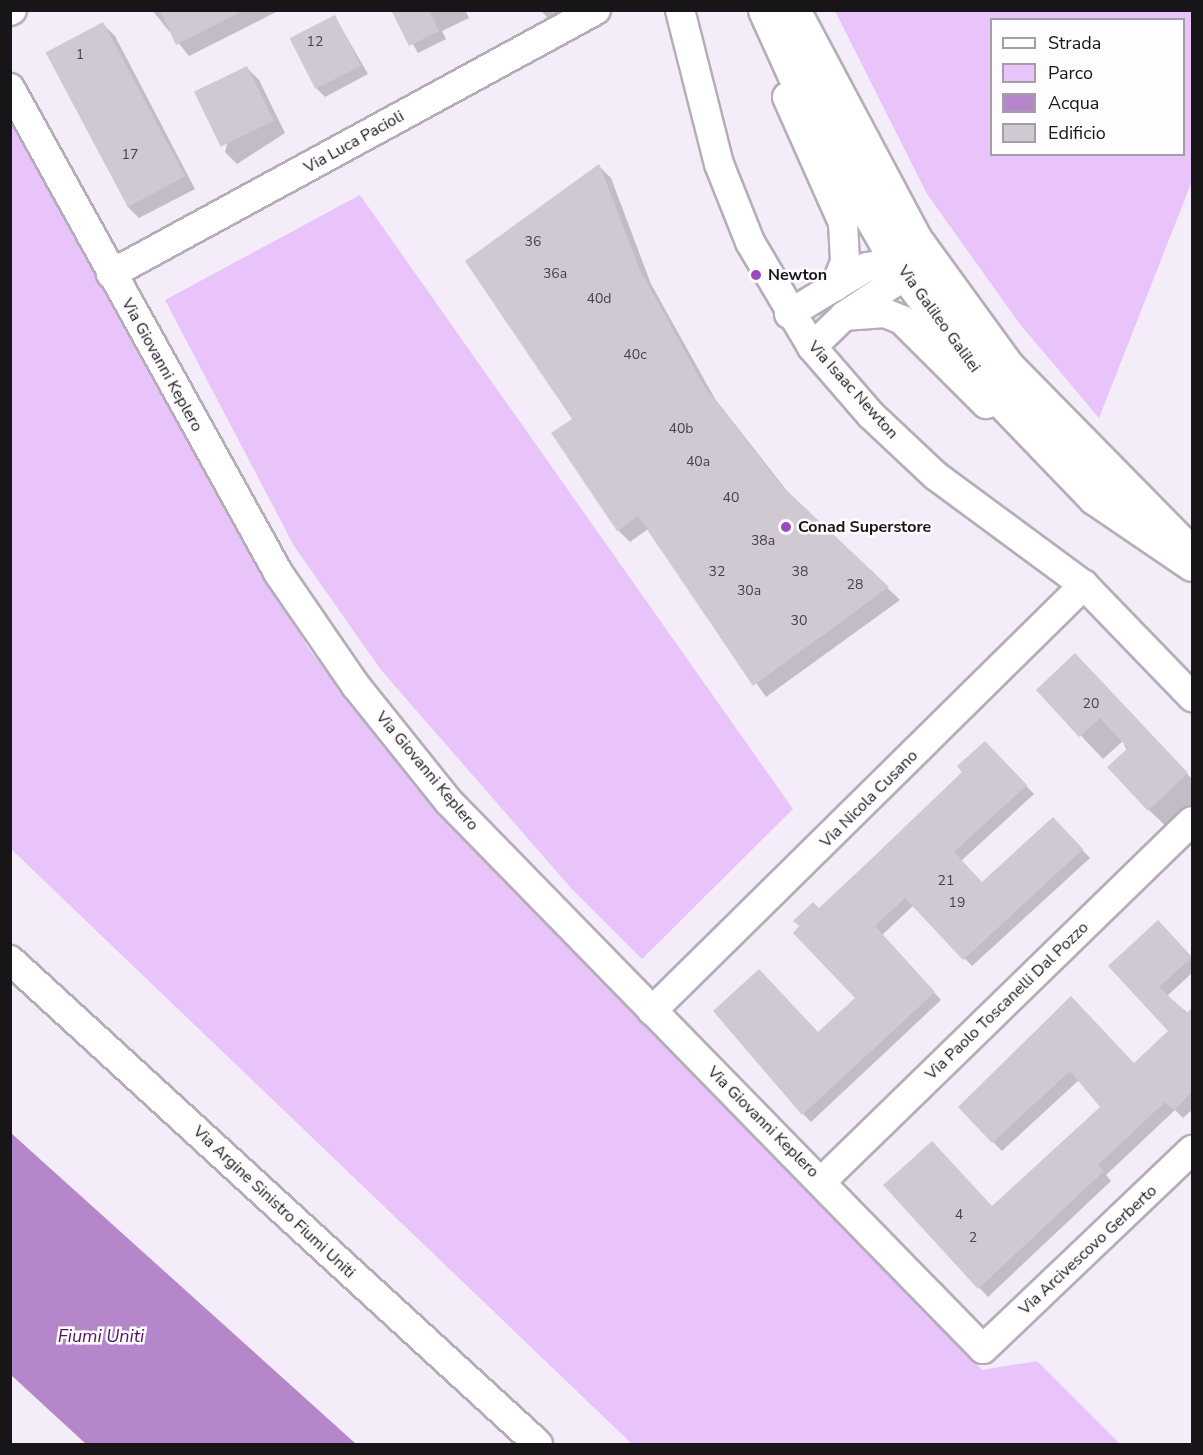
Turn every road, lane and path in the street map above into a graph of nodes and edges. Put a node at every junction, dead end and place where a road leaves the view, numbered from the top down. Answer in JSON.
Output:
{"nodes":[{"id":1,"x":596,"y":10,"type":"edge"},
{"id":2,"x":680,"y":10,"type":"edge"},
{"id":3,"x":749,"y":10,"type":"edge"},
{"id":4,"x":765,"y":10,"type":"edge"},
{"id":5,"x":793,"y":10,"type":"edge"},
{"id":6,"x":10,"y":88,"type":"edge"},
{"id":7,"x":845,"y":112,"type":"junction"},
{"id":8,"x":897,"y":262,"type":"junction"},
{"id":9,"x":111,"y":274,"type":"junction"},
{"id":10,"x":835,"y":287,"type":"junction"},
{"id":11,"x":789,"y":314,"type":"junction"},
{"id":12,"x":844,"y":316,"type":"junction"},
{"id":13,"x":812,"y":347,"type":"junction"},
{"id":14,"x":1007,"y":366,"type":"junction"},
{"id":15,"x":1095,"y":498,"type":"junction"},
{"id":16,"x":1192,"y":555,"type":"edge"},
{"id":17,"x":1192,"y":564,"type":"edge"},
{"id":18,"x":1084,"y":585,"type":"junction"},
{"id":19,"x":1192,"y":697,"type":"edge"},
{"id":20,"x":1192,"y":821,"type":"edge"},
{"id":21,"x":10,"y":960,"type":"edge"},
{"id":22,"x":652,"y":1011,"type":"junction"},
{"id":23,"x":1192,"y":1150,"type":"edge"},
{"id":24,"x":822,"y":1181,"type":"junction"},
{"id":25,"x":983,"y":1349,"type":"joint"},
{"id":26,"x":538,"y":1444,"type":"edge"}],
"edges":[{"from":1,"to":9,"type":"street","name":"Via Luca Pacioli"},
{"from":2,"to":11,"type":"street","name":"Via Isaac Newton"},
{"from":3,"to":10,"type":"street"},
{"from":4,"to":8,"type":"main road","name":"Via Galileo Galilei"},
{"from":5,"to":7,"type":"main road","name":"Via Galileo Galilei"},
{"from":6,"to":9,"type":"street","name":"Via Giovanni Keplero"},
{"from":7,"to":8,"type":"street"},
{"from":7,"to":14,"type":"main road","name":"Via Galileo Galilei"},
{"from":8,"to":10,"type":"street"},
{"from":8,"to":12,"type":"street"},
{"from":8,"to":14,"type":"street"},
{"from":8,"to":15,"type":"main road","name":"Via Galileo Galilei"},
{"from":9,"to":22,"type":"street","name":"Via Giovanni Keplero"},
{"from":10,"to":11,"type":"street"},
{"from":11,"to":13,"type":"street","name":"Via Isaac Newton"},
{"from":12,"to":13,"type":"street"},
{"from":12,"to":15,"type":"street"},
{"from":13,"to":18,"type":"street","name":"Via Isaac Newton"},
{"from":14,"to":16,"type":"main road","name":"Via Galileo Galilei"},
{"from":15,"to":17,"type":"main road","name":"Via Galileo Galilei"},
{"from":18,"to":19,"type":"street","name":"Via Isaac Newton"},
{"from":18,"to":22,"type":"street","name":"Via Nicola Cusano"},
{"from":20,"to":24,"type":"street","name":"Via Paolo Toscanelli Dal Pozzo"},
{"from":21,"to":26,"type":"street","name":"Via Argine Sinistro Fiumi Uniti"},
{"from":22,"to":24,"type":"street","name":"Via Giovanni Keplero"},
{"from":23,"to":25,"type":"street","name":"Via Arcivescovo Gerberto"},
{"from":24,"to":25,"type":"street","name":"Via Giovanni Keplero"}]}
